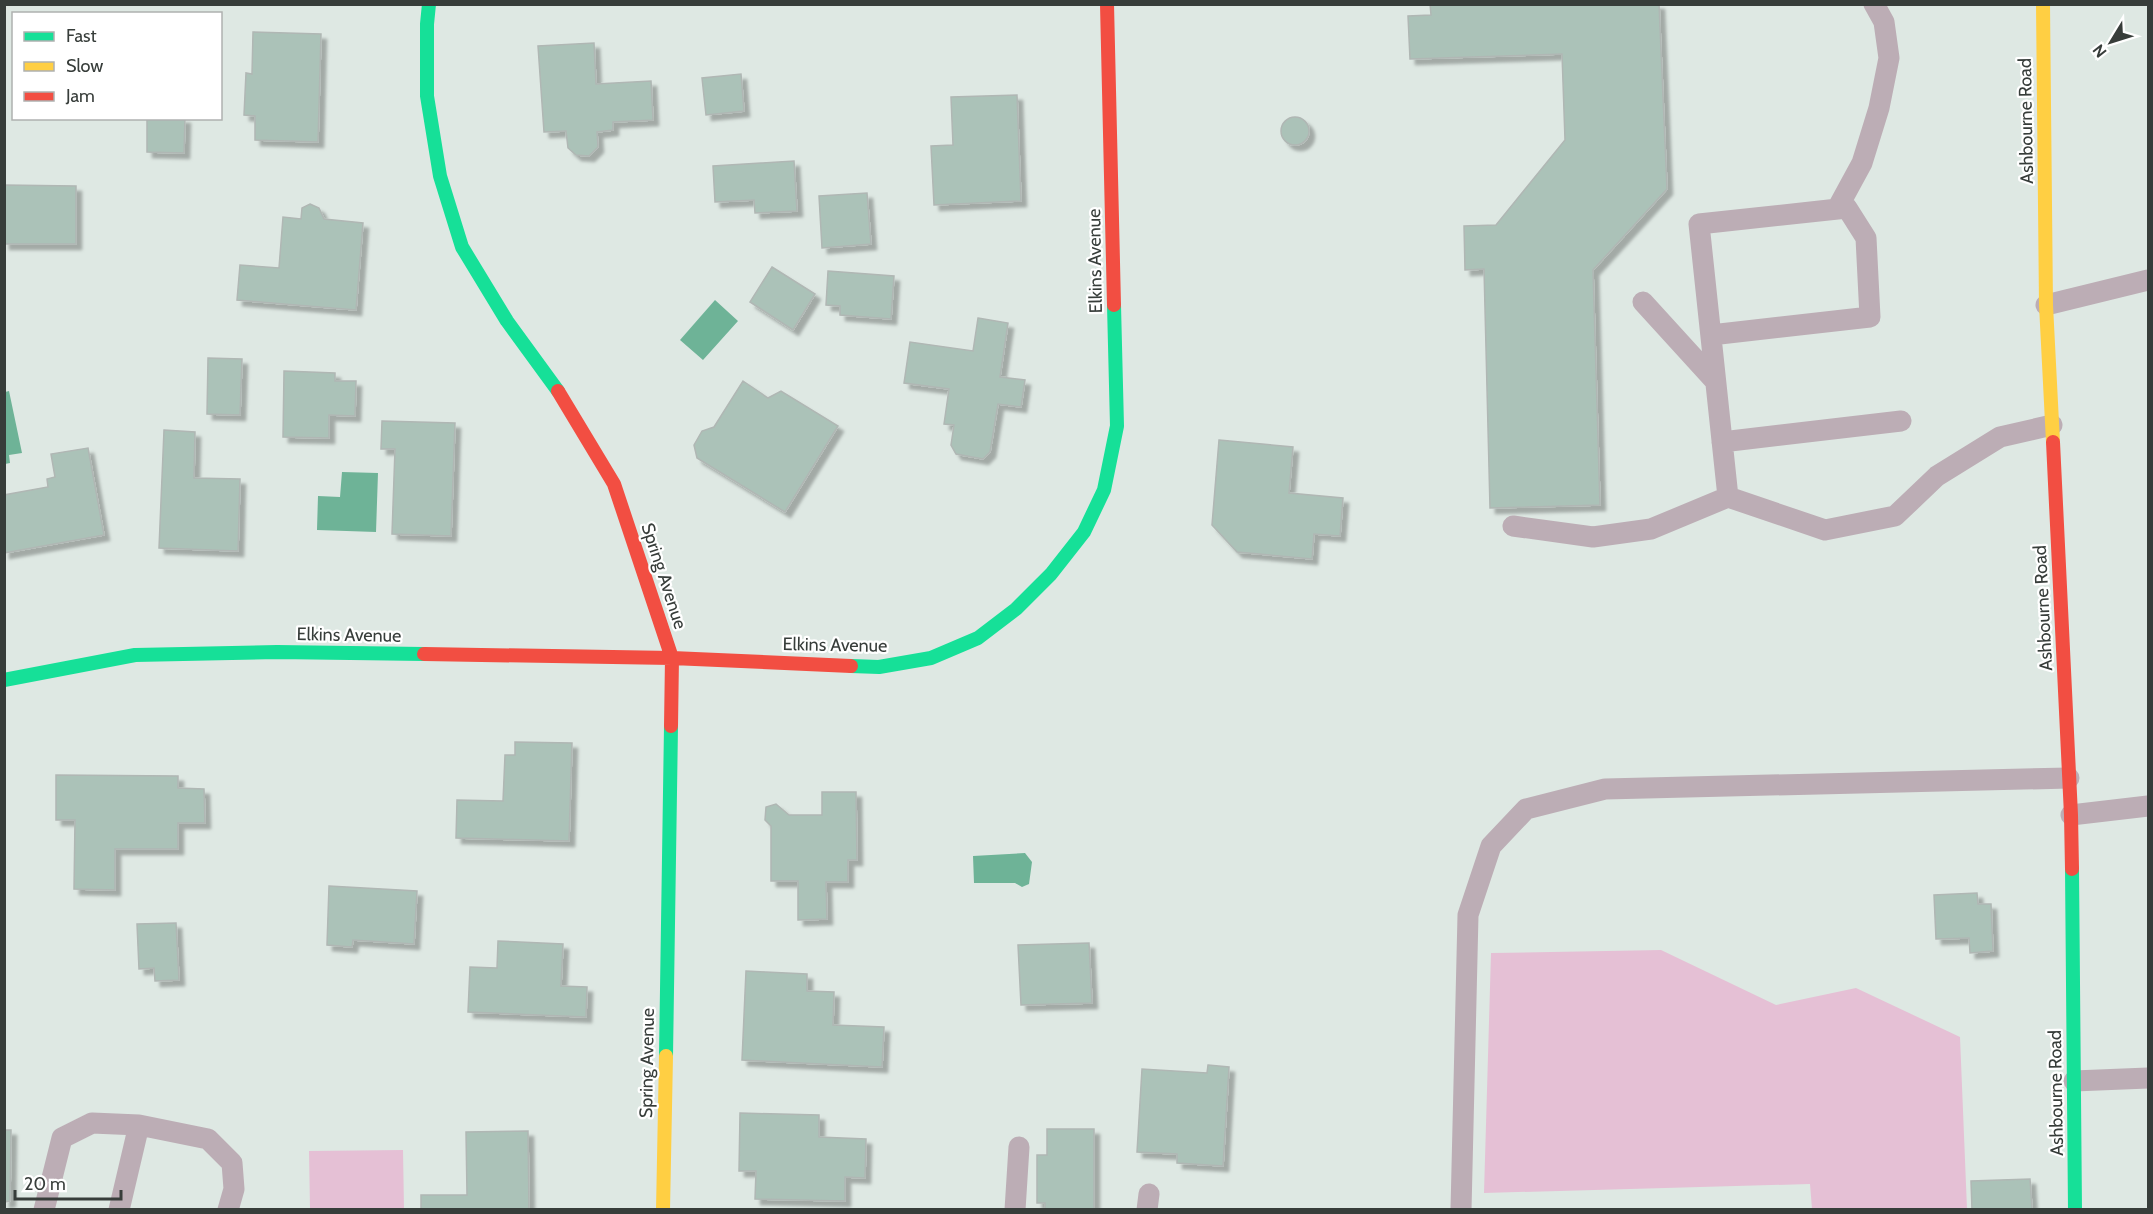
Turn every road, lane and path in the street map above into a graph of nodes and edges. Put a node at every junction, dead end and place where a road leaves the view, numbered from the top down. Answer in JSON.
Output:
{"nodes":[{"id":1,"x":429,"y":4,"type":"edge"},
{"id":2,"x":1107,"y":4,"type":"edge"},
{"id":3,"x":1874,"y":4,"type":"edge"},
{"id":4,"x":2043,"y":4,"type":"edge"},
{"id":5,"x":1837,"y":209,"type":"junction"},
{"id":6,"x":2148,"y":280,"type":"edge"},
{"id":7,"x":1643,"y":302,"type":"dead end"},
{"id":8,"x":2046,"y":305,"type":"junction"},
{"id":9,"x":1711,"y":335,"type":"junction"},
{"id":10,"x":1715,"y":381,"type":"junction"},
{"id":11,"x":1901,"y":421,"type":"dead end"},
{"id":12,"x":2052,"y":426,"type":"junction"},
{"id":13,"x":1722,"y":442,"type":"junction"},
{"id":14,"x":1728,"y":497,"type":"junction"},
{"id":15,"x":1513,"y":526,"type":"dead end"},
{"id":16,"x":672,"y":658,"type":"junction"},
{"id":17,"x":4,"y":680,"type":"edge"},
{"id":18,"x":2069,"y":778,"type":"junction"},
{"id":19,"x":2148,"y":806,"type":"edge"},
{"id":20,"x":2071,"y":815,"type":"junction"},
{"id":21,"x":2148,"y":1078,"type":"edge"},
{"id":22,"x":2074,"y":1081,"type":"junction"},
{"id":23,"x":139,"y":1125,"type":"junction"},
{"id":24,"x":1019,"y":1147,"type":"dead end"},
{"id":25,"x":44,"y":1209,"type":"edge"},
{"id":26,"x":119,"y":1209,"type":"edge"},
{"id":27,"x":228,"y":1209,"type":"edge"},
{"id":28,"x":663,"y":1209,"type":"edge"},
{"id":29,"x":1015,"y":1209,"type":"edge"},
{"id":30,"x":1461,"y":1209,"type":"edge"},
{"id":31,"x":2075,"y":1209,"type":"edge"}],
"edges":[{"from":1,"to":16,"type":"street","name":"Spring Avenue"},
{"from":2,"to":16,"type":"street","name":"Elkins Avenue"},
{"from":3,"to":5,"type":"lane"},
{"from":4,"to":8,"type":"street","name":"Ashbourne Road"},
{"from":5,"to":9,"type":"lane"},
{"from":5,"to":9,"type":"lane"},
{"from":6,"to":8,"type":"lane"},
{"from":7,"to":10,"type":"lane"},
{"from":8,"to":12,"type":"street","name":"Ashbourne Road"},
{"from":9,"to":10,"type":"lane"},
{"from":10,"to":13,"type":"lane"},
{"from":11,"to":13,"type":"lane"},
{"from":12,"to":14,"type":"lane"},
{"from":12,"to":18,"type":"street","name":"Ashbourne Road"},
{"from":13,"to":14,"type":"lane"},
{"from":14,"to":15,"type":"lane"},
{"from":16,"to":17,"type":"street","name":"Elkins Avenue"},
{"from":16,"to":28,"type":"street","name":"Spring Avenue"},
{"from":18,"to":20,"type":"street","name":"Ashbourne Road"},
{"from":18,"to":30,"type":"lane"},
{"from":19,"to":20,"type":"lane"},
{"from":20,"to":22,"type":"street","name":"Ashbourne Road"},
{"from":21,"to":22,"type":"lane"},
{"from":22,"to":31,"type":"street","name":"Ashbourne Road"},
{"from":23,"to":25,"type":"lane"},
{"from":23,"to":26,"type":"lane"},
{"from":23,"to":27,"type":"lane"},
{"from":24,"to":29,"type":"lane"}]}
